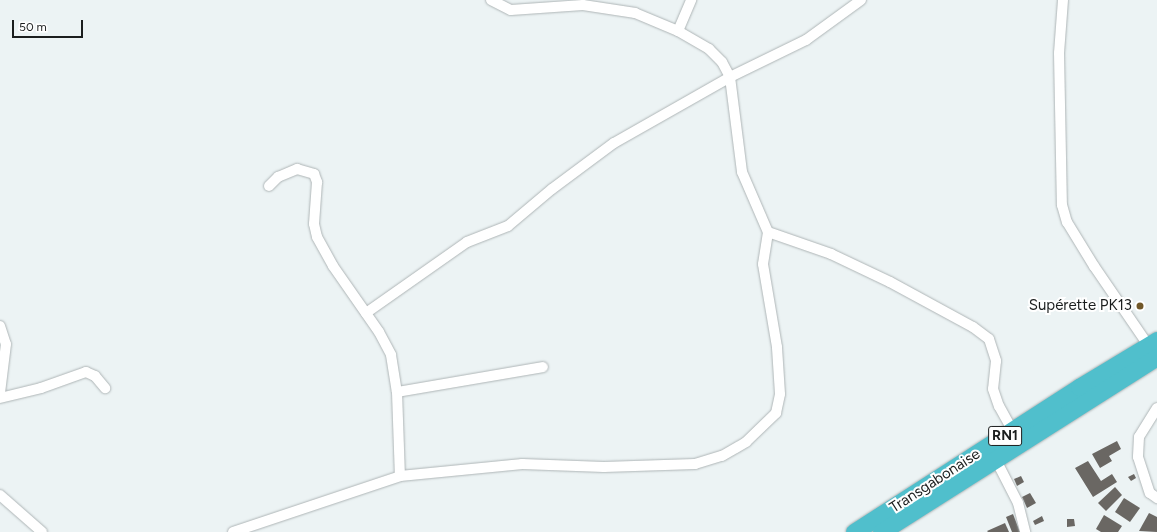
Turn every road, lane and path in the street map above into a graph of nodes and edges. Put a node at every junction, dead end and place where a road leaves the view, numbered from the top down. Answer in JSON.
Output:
{"nodes":[{"id":1,"x":491,"y":0,"type":"edge"},
{"id":2,"x":691,"y":0,"type":"edge"},
{"id":3,"x":861,"y":0,"type":"edge"},
{"id":4,"x":1063,"y":0,"type":"edge"},
{"id":5,"x":571,"y":3,"type":"edge"},
{"id":6,"x":678,"y":31,"type":"junction"},
{"id":7,"x":730,"y":77,"type":"junction"},
{"id":8,"x":269,"y":186,"type":"dead end"},
{"id":9,"x":768,"y":232,"type":"junction"},
{"id":10,"x":366,"y":313,"type":"junction"},
{"id":11,"x":0,"y":326,"type":"edge"},
{"id":12,"x":1154,"y":348,"type":"edge"},
{"id":13,"x":543,"y":367,"type":"dead end"},
{"id":14,"x":105,"y":388,"type":"dead end"},
{"id":15,"x":397,"y":392,"type":"junction"},
{"id":16,"x":0,"y":393,"type":"edge"},
{"id":17,"x":0,"y":398,"type":"edge"},
{"id":18,"x":1157,"y":408,"type":"edge"},
{"id":19,"x":1013,"y":431,"type":"junction"},
{"id":20,"x":996,"y":460,"type":"junction"},
{"id":21,"x":400,"y":476,"type":"junction"},
{"id":22,"x":0,"y":495,"type":"edge"},
{"id":23,"x":1157,"y":498,"type":"edge"},
{"id":24,"x":42,"y":532,"type":"edge"},
{"id":25,"x":233,"y":532,"type":"edge"},
{"id":26,"x":854,"y":532,"type":"edge"},
{"id":27,"x":881,"y":532,"type":"edge"},
{"id":28,"x":1025,"y":532,"type":"edge"}],
"edges":[{"from":1,"to":5,"type":"street"},
{"from":2,"to":6,"type":"street"},
{"from":3,"to":7,"type":"street"},
{"from":4,"to":12,"type":"street"},
{"from":5,"to":6,"type":"street"},
{"from":6,"to":7,"type":"street"},
{"from":7,"to":9,"type":"street"},
{"from":7,"to":10,"type":"street"},
{"from":8,"to":10,"type":"street"},
{"from":9,"to":19,"type":"street"},
{"from":9,"to":21,"type":"street"},
{"from":10,"to":15,"type":"street"},
{"from":11,"to":16,"type":"street"},
{"from":12,"to":19,"type":"highway","name":"Transgabonaise","number":"RN1"},
{"from":12,"to":20,"type":"highway","name":"Transgabonaise","number":"RN1"},
{"from":13,"to":15,"type":"street"},
{"from":14,"to":17,"type":"street"},
{"from":15,"to":21,"type":"street"},
{"from":18,"to":23,"type":"street"},
{"from":19,"to":26,"type":"highway","name":"Transgabonaise","number":"RN1"},
{"from":20,"to":27,"type":"highway","name":"Transgabonaise","number":"RN1"},
{"from":20,"to":28,"type":"street"},
{"from":21,"to":25,"type":"street"},
{"from":22,"to":24,"type":"street"}]}
